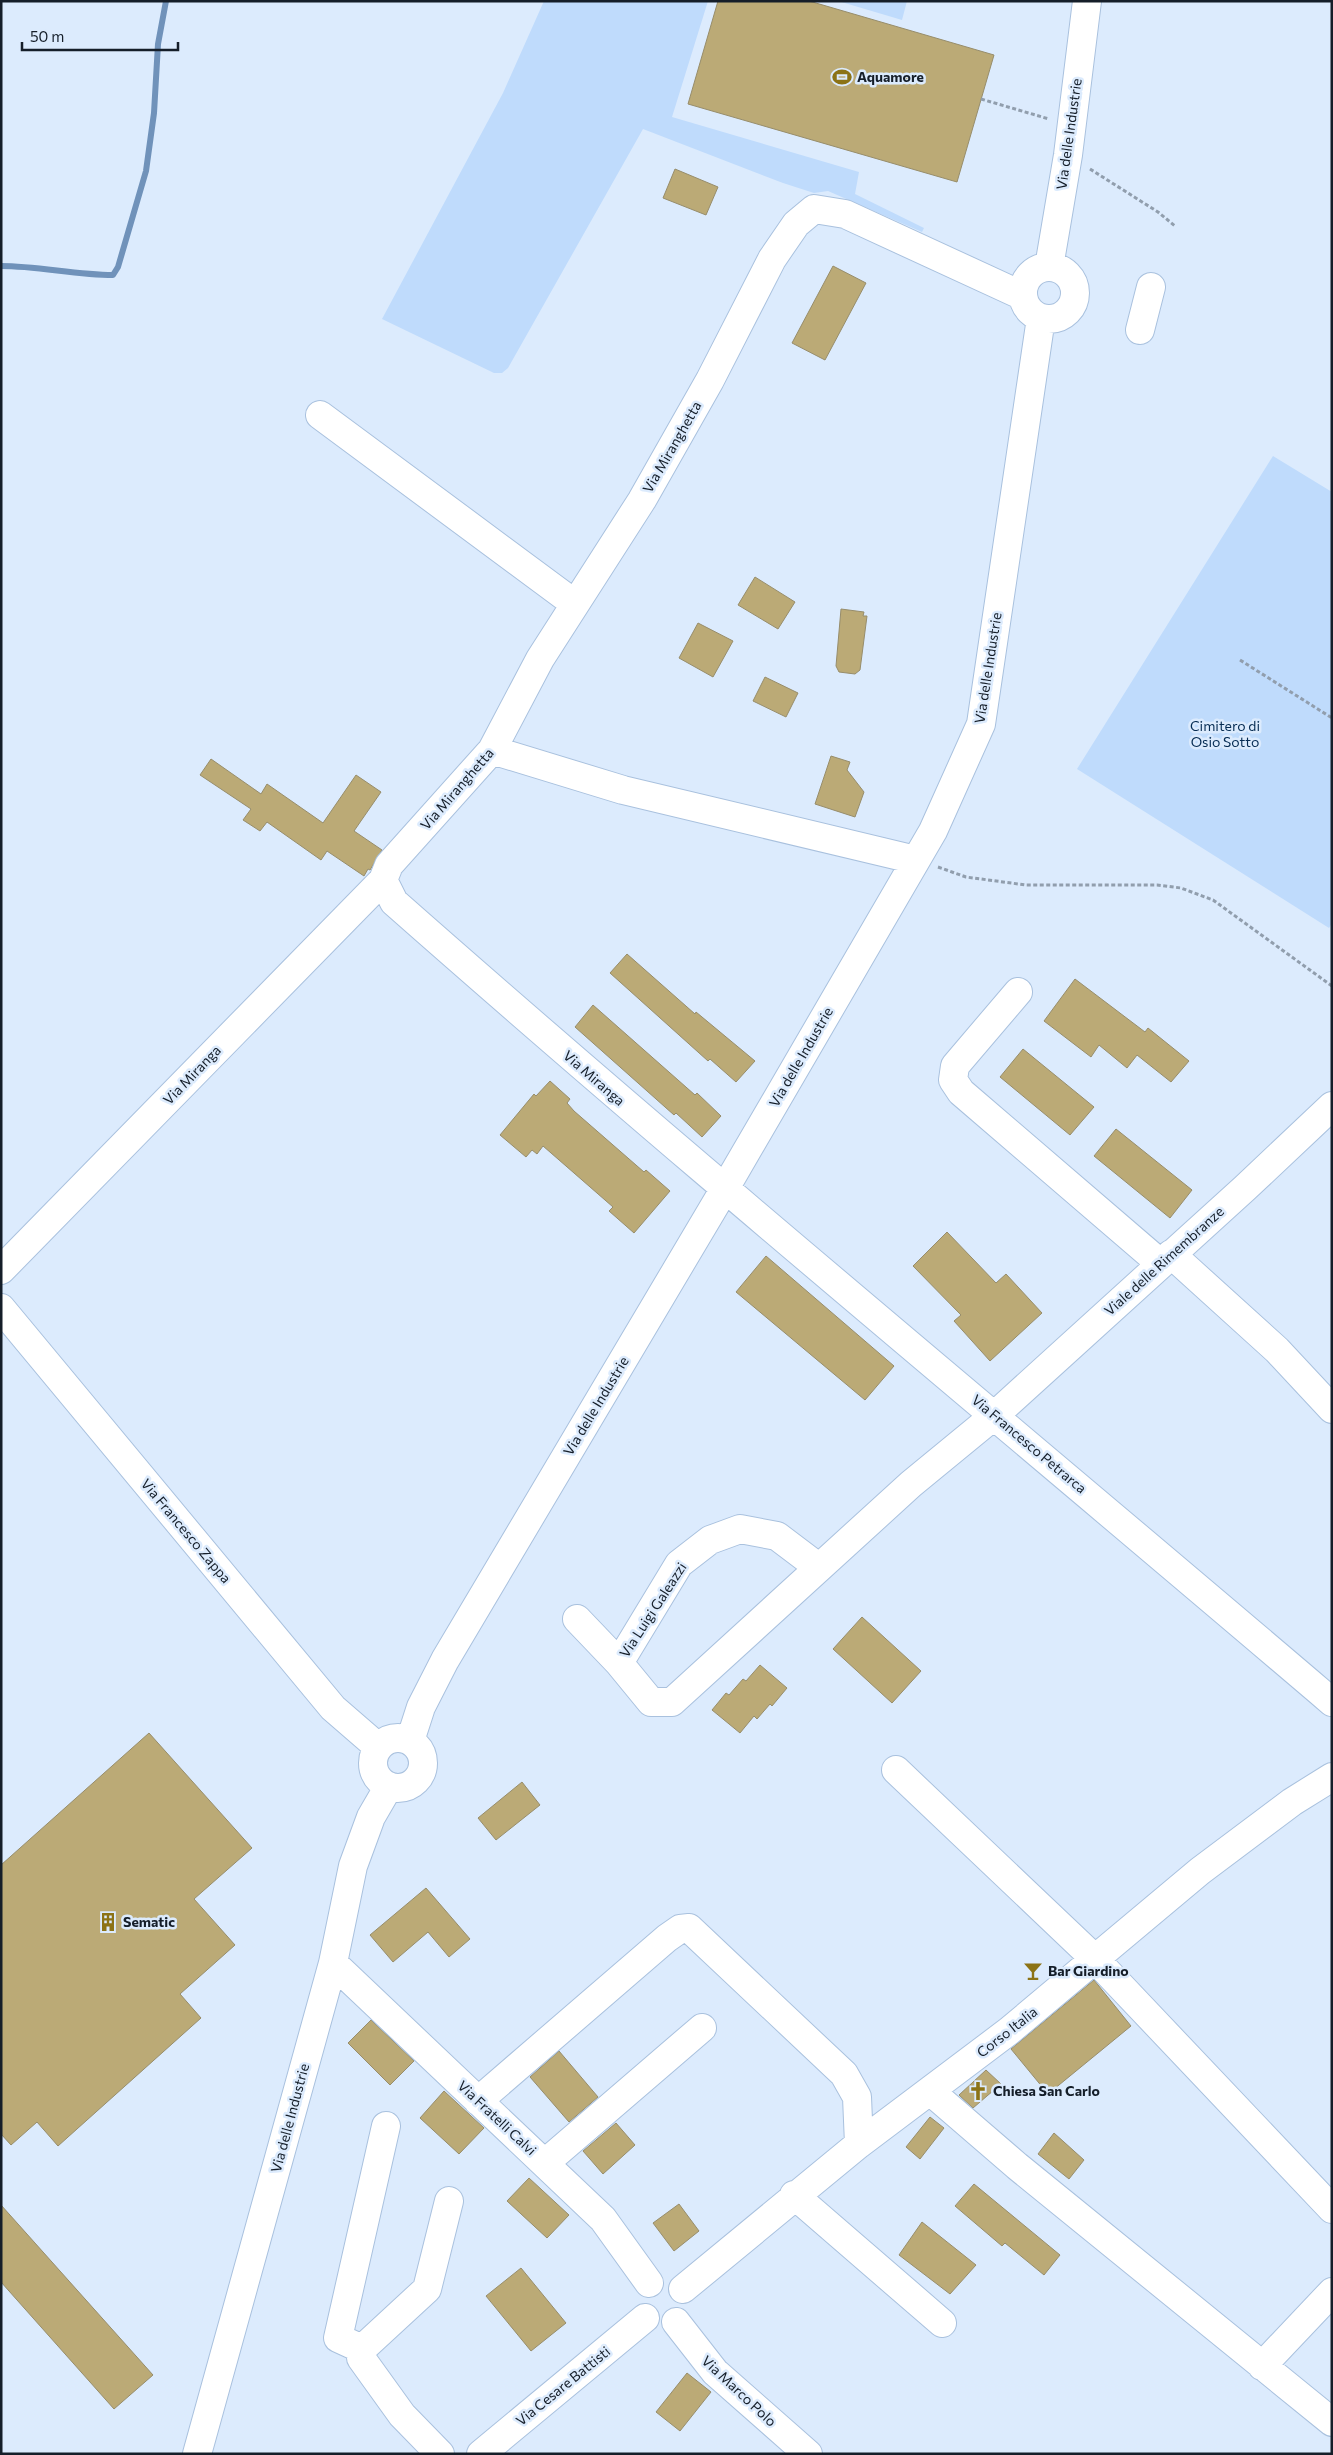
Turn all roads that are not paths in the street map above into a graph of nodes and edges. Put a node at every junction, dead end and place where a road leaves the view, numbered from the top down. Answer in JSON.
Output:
{"nodes":[{"id":1,"x":1086,"y":1,"type":"edge"},
{"id":2,"x":1049,"y":267,"type":"junction"},
{"id":3,"x":1151,"y":288,"type":"dead end"},
{"id":4,"x":1023,"y":296,"type":"junction"},
{"id":5,"x":1041,"y":318,"type":"junction"},
{"id":6,"x":1140,"y":330,"type":"dead end"},
{"id":7,"x":320,"y":415,"type":"dead end"},
{"id":8,"x":575,"y":604,"type":"junction"},
{"id":9,"x":492,"y":750,"type":"junction"},
{"id":10,"x":925,"y":862,"type":"junction"},
{"id":11,"x":386,"y":872,"type":"junction"},
{"id":12,"x":1018,"y":992,"type":"dead end"},
{"id":13,"x":1332,"y":1106,"type":"edge"},
{"id":14,"x":724,"y":1190,"type":"junction"},
{"id":15,"x":1166,"y":1258,"type":"junction"},
{"id":16,"x":1,"y":1270,"type":"edge"},
{"id":17,"x":1,"y":1308,"type":"edge"},
{"id":18,"x":1332,"y":1409,"type":"edge"},
{"id":19,"x":995,"y":1415,"type":"junction"},
{"id":20,"x":818,"y":1567,"type":"junction"},
{"id":21,"x":577,"y":1618,"type":"dead end"},
{"id":22,"x":619,"y":1663,"type":"junction"},
{"id":23,"x":1332,"y":1702,"type":"edge"},
{"id":24,"x":410,"y":1741,"type":"junction"},
{"id":25,"x":378,"y":1748,"type":"junction"},
{"id":26,"x":896,"y":1770,"type":"dead end"},
{"id":27,"x":1332,"y":1778,"type":"edge"},
{"id":28,"x":389,"y":1786,"type":"junction"},
{"id":29,"x":1095,"y":1959,"type":"junction"},
{"id":30,"x":332,"y":1963,"type":"junction"},
{"id":31,"x":702,"y":2028,"type":"dead end"},
{"id":32,"x":930,"y":2091,"type":"junction"},
{"id":33,"x":478,"y":2100,"type":"junction"},
{"id":34,"x":386,"y":2126,"type":"dead end"},
{"id":35,"x":859,"y":2144,"type":"junction"},
{"id":36,"x":545,"y":2163,"type":"junction"},
{"id":37,"x":794,"y":2196,"type":"junction"},
{"id":38,"x":449,"y":2201,"type":"dead end"},
{"id":39,"x":1332,"y":2209,"type":"edge"},
{"id":40,"x":649,"y":2283,"type":"junction"},
{"id":41,"x":683,"y":2289,"type":"junction"},
{"id":42,"x":1332,"y":2292,"type":"edge"},
{"id":43,"x":645,"y":2318,"type":"junction"},
{"id":44,"x":676,"y":2322,"type":"junction"},
{"id":45,"x":942,"y":2323,"type":"dead end"},
{"id":46,"x":362,"y":2349,"type":"junction"},
{"id":47,"x":1262,"y":2366,"type":"junction"},
{"id":48,"x":1332,"y":2422,"type":"edge"},
{"id":49,"x":196,"y":2454,"type":"edge"},
{"id":50,"x":440,"y":2454,"type":"edge"},
{"id":51,"x":481,"y":2454,"type":"edge"},
{"id":52,"x":808,"y":2454,"type":"edge"}],
"edges":[{"from":1,"to":2,"type":"street","name":"Via delle Industrie"},
{"from":2,"to":4,"type":"street"},
{"from":2,"to":5,"type":"street"},
{"from":3,"to":6,"type":"street"},
{"from":4,"to":5,"type":"street"},
{"from":4,"to":8,"type":"street","name":"Via Miranghetta"},
{"from":5,"to":10,"type":"street","name":"Via delle Industrie"},
{"from":7,"to":8,"type":"street"},
{"from":8,"to":9,"type":"street","name":"Via Miranghetta"},
{"from":9,"to":10,"type":"street"},
{"from":9,"to":11,"type":"street","name":"Via Miranghetta"},
{"from":10,"to":14,"type":"street","name":"Via delle Industrie"},
{"from":11,"to":14,"type":"street","name":"Via Miranga"},
{"from":11,"to":16,"type":"street","name":"Via Miranga"},
{"from":12,"to":15,"type":"street"},
{"from":13,"to":15,"type":"street","name":"Viale delle Rimembranze"},
{"from":14,"to":19,"type":"street","name":"Via Francesco Petrarca"},
{"from":14,"to":24,"type":"street","name":"Via delle Industrie"},
{"from":15,"to":18,"type":"street"},
{"from":15,"to":19,"type":"street","name":"Viale delle Rimembranze"},
{"from":17,"to":25,"type":"street","name":"Via Francesco Zappa"},
{"from":19,"to":20,"type":"street","name":"Via Luigi Galeazzi"},
{"from":19,"to":23,"type":"street","name":"Via Francesco Petrarca"},
{"from":20,"to":22,"type":"street","name":"Via Luigi Galeazzi"},
{"from":20,"to":22,"type":"street","name":"Via Luigi Galeazzi"},
{"from":21,"to":22,"type":"street","name":"Via Luigi Galeazzi"},
{"from":24,"to":25,"type":"street"},
{"from":24,"to":28,"type":"street"},
{"from":25,"to":28,"type":"street"},
{"from":26,"to":29,"type":"street"},
{"from":27,"to":29,"type":"street","name":"Corso Italia"},
{"from":28,"to":30,"type":"street","name":"Via delle Industrie"},
{"from":29,"to":32,"type":"street","name":"Corso Italia"},
{"from":29,"to":39,"type":"street"},
{"from":30,"to":33,"type":"street","name":"Via Fratelli Calvi"},
{"from":30,"to":49,"type":"street","name":"Via delle Industrie"},
{"from":31,"to":36,"type":"street"},
{"from":32,"to":35,"type":"street","name":"Corso Italia"},
{"from":32,"to":47,"type":"street"},
{"from":33,"to":35,"type":"street"},
{"from":33,"to":36,"type":"street","name":"Via Fratelli Calvi"},
{"from":34,"to":46,"type":"street"},
{"from":35,"to":37,"type":"street","name":"Corso Italia"},
{"from":36,"to":40,"type":"street","name":"Via Fratelli Calvi"},
{"from":37,"to":41,"type":"street","name":"Corso Italia"},
{"from":37,"to":45,"type":"street"},
{"from":38,"to":46,"type":"street"},
{"from":40,"to":41,"type":"street"},
{"from":40,"to":43,"type":"street"},
{"from":41,"to":44,"type":"street"},
{"from":42,"to":47,"type":"street"},
{"from":43,"to":44,"type":"street"},
{"from":43,"to":51,"type":"street","name":"Via Cesare Battisti"},
{"from":44,"to":52,"type":"street","name":"Via Marco Polo"},
{"from":46,"to":50,"type":"street"},
{"from":47,"to":48,"type":"street"}]}
